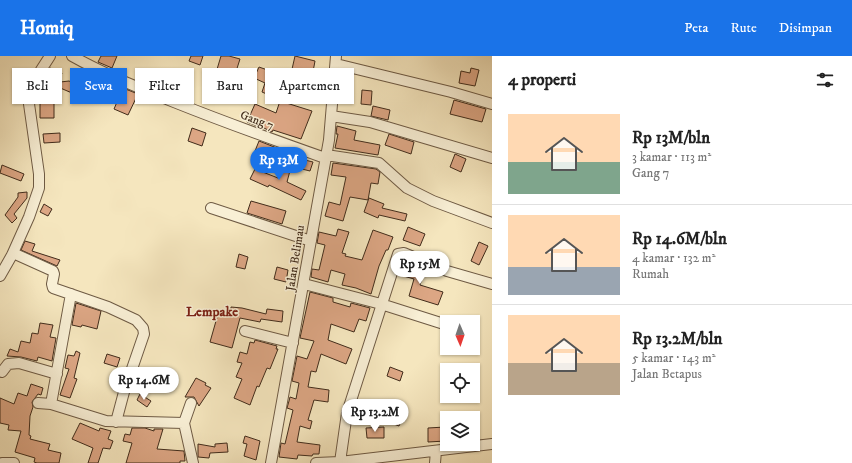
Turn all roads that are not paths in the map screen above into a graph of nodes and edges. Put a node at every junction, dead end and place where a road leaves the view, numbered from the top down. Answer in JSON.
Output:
{"nodes":[{"id":1,"x":50,"y":56,"type":"edge"},
{"id":2,"x":72,"y":56,"type":"edge"},
{"id":3,"x":336,"y":60,"type":"edge"},
{"id":4,"x":492,"y":104,"type":"edge"},
{"id":5,"x":331,"y":116,"type":"junction"},
{"id":6,"x":325,"y":157,"type":"junction"},
{"id":7,"x":492,"y":158,"type":"edge"},
{"id":8,"x":211,"y":208,"type":"dead end"},
{"id":9,"x":492,"y":224,"type":"edge"},
{"id":10,"x":310,"y":242,"type":"junction"},
{"id":11,"x":13,"y":253,"type":"junction"},
{"id":12,"x":0,"y":276,"type":"edge"},
{"id":13,"x":304,"y":284,"type":"junction"},
{"id":14,"x":492,"y":284,"type":"edge"},
{"id":15,"x":71,"y":294,"type":"junction"},
{"id":16,"x":381,"y":304,"type":"junction"},
{"id":17,"x":440,"y":323,"type":"edge"},
{"id":18,"x":244,"y":331,"type":"dead end"},
{"id":19,"x":293,"y":343,"type":"junction"},
{"id":20,"x":2,"y":372,"type":"dead end"},
{"id":21,"x":57,"y":374,"type":"junction"},
{"id":22,"x":38,"y":403,"type":"dead end"},
{"id":23,"x":191,"y":403,"type":"dead end"},
{"id":24,"x":51,"y":404,"type":"junction"},
{"id":25,"x":116,"y":422,"type":"junction"},
{"id":26,"x":184,"y":424,"type":"junction"},
{"id":27,"x":492,"y":444,"type":"edge"},
{"id":28,"x":436,"y":450,"type":"junction"},
{"id":29,"x":407,"y":458,"type":"edge"},
{"id":30,"x":338,"y":462,"type":"edge"},
{"id":31,"x":2,"y":463,"type":"edge"},
{"id":32,"x":14,"y":463,"type":"edge"},
{"id":33,"x":193,"y":463,"type":"edge"},
{"id":34,"x":271,"y":463,"type":"edge"},
{"id":35,"x":316,"y":463,"type":"edge"},
{"id":36,"x":435,"y":463,"type":"edge"}],
"edges":[{"from":1,"to":11,"type":"street"},
{"from":2,"to":6,"type":"street","name":"Gang 7"},
{"from":3,"to":4,"type":"street"},
{"from":3,"to":5,"type":"street","name":"Jalan Belimau"},
{"from":5,"to":6,"type":"street","name":"Jalan Belimau"},
{"from":5,"to":7,"type":"street"},
{"from":6,"to":9,"type":"street","name":"Gang 7"},
{"from":6,"to":10,"type":"street","name":"Jalan Belimau"},
{"from":8,"to":10,"type":"street"},
{"from":10,"to":13,"type":"street","name":"Jalan Belimau"},
{"from":11,"to":12,"type":"street"},
{"from":11,"to":15,"type":"street"},
{"from":13,"to":16,"type":"street"},
{"from":13,"to":19,"type":"street","name":"Jalan Belimau"},
{"from":14,"to":16,"type":"street"},
{"from":15,"to":21,"type":"street"},
{"from":15,"to":25,"type":"street"},
{"from":16,"to":17,"type":"street"},
{"from":16,"to":30,"type":"street"},
{"from":18,"to":19,"type":"street"},
{"from":19,"to":34,"type":"street","name":"Jalan Belimau"},
{"from":20,"to":21,"type":"street"},
{"from":21,"to":24,"type":"street"},
{"from":22,"to":24,"type":"street"},
{"from":23,"to":26,"type":"street"},
{"from":24,"to":25,"type":"street"},
{"from":25,"to":26,"type":"street"},
{"from":26,"to":33,"type":"street"},
{"from":27,"to":28,"type":"street"},
{"from":28,"to":29,"type":"street"},
{"from":28,"to":36,"type":"street"},
{"from":29,"to":30,"type":"street"},
{"from":30,"to":35,"type":"street"},
{"from":31,"to":32,"type":"street"}]}
